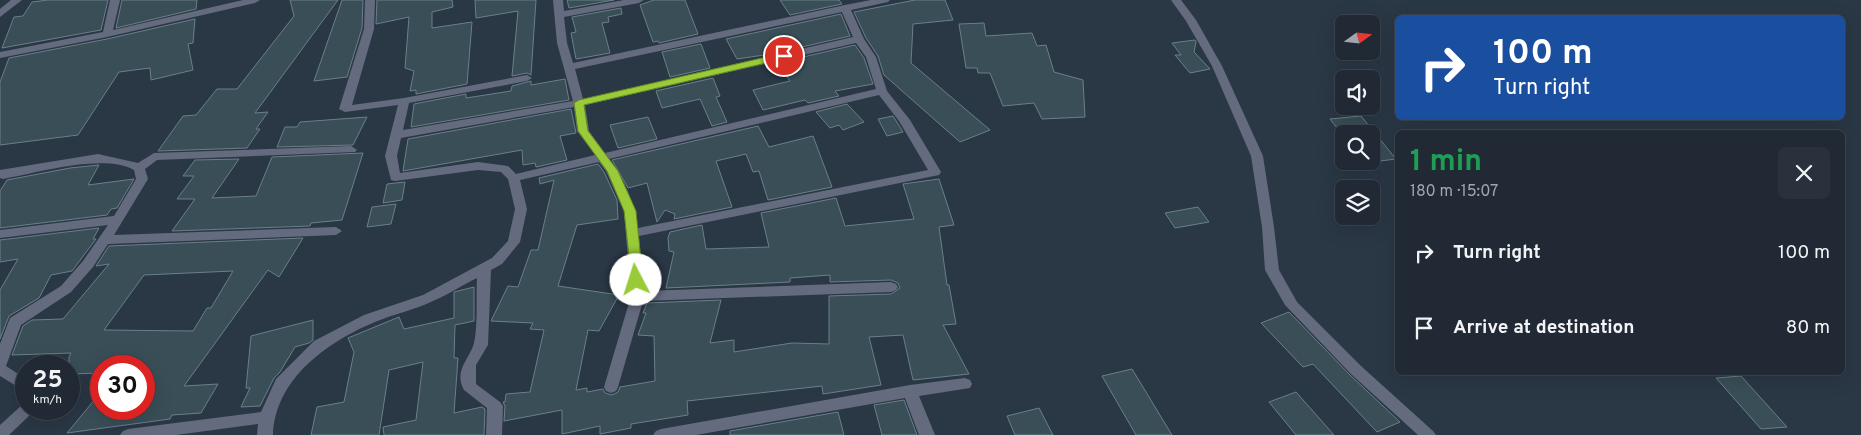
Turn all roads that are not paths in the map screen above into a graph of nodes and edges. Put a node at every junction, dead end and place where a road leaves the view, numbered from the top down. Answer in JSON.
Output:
{"nodes":[{"id":1,"x":16,"y":0,"type":"edge"},
{"id":2,"x":114,"y":0,"type":"edge"},
{"id":3,"x":255,"y":0,"type":"edge"},
{"id":4,"x":370,"y":0,"type":"edge"},
{"id":5,"x":558,"y":0,"type":"edge"},
{"id":6,"x":639,"y":0,"type":"edge"},
{"id":7,"x":885,"y":0,"type":"edge"},
{"id":8,"x":1176,"y":0,"type":"edge"},
{"id":9,"x":845,"y":8,"type":"junction"},
{"id":10,"x":0,"y":14,"type":"edge"},
{"id":11,"x":559,"y":15,"type":"junction"},
{"id":12,"x":107,"y":34,"type":"junction"},
{"id":13,"x":859,"y":39,"type":"junction"},
{"id":14,"x":0,"y":55,"type":"edge"},
{"id":15,"x":568,"y":67,"type":"junction"},
{"id":16,"x":527,"y":78,"type":"dead end"},
{"id":17,"x":882,"y":91,"type":"junction"},
{"id":18,"x":404,"y":101,"type":"junction"},
{"id":19,"x":579,"y":103,"type":"junction"},
{"id":20,"x":396,"y":135,"type":"junction"},
{"id":21,"x":351,"y":150,"type":"dead end"},
{"id":22,"x":600,"y":156,"type":"junction"},
{"id":23,"x":138,"y":168,"type":"junction"},
{"id":24,"x":0,"y":174,"type":"edge"},
{"id":25,"x":514,"y":178,"type":"junction"},
{"id":26,"x":118,"y":220,"type":"junction"},
{"id":27,"x":336,"y":230,"type":"dead end"},
{"id":28,"x":632,"y":233,"type":"junction"},
{"id":29,"x":0,"y":234,"type":"edge"},
{"id":30,"x":105,"y":240,"type":"junction"},
{"id":31,"x":484,"y":268,"type":"junction"},
{"id":32,"x":891,"y":287,"type":"dead end"},
{"id":33,"x":638,"y":296,"type":"junction"},
{"id":34,"x":0,"y":364,"type":"edge"},
{"id":35,"x":0,"y":369,"type":"edge"},
{"id":36,"x":15,"y":379,"type":"edge"},
{"id":37,"x":965,"y":384,"type":"dead end"},
{"id":38,"x":611,"y":387,"type":"dead end"},
{"id":39,"x":910,"y":391,"type":"junction"},
{"id":40,"x":266,"y":417,"type":"junction"},
{"id":41,"x":15,"y":420,"type":"edge"},
{"id":42,"x":0,"y":434,"type":"edge"},
{"id":43,"x":128,"y":435,"type":"edge"},
{"id":44,"x":265,"y":435,"type":"edge"},
{"id":45,"x":494,"y":435,"type":"edge"},
{"id":46,"x":661,"y":435,"type":"edge"},
{"id":47,"x":927,"y":435,"type":"edge"},
{"id":48,"x":1428,"y":435,"type":"edge"}],
"edges":[{"from":1,"to":10,"type":"street"},
{"from":2,"to":12,"type":"street"},
{"from":3,"to":12,"type":"street"},
{"from":4,"to":18,"type":"street"},
{"from":5,"to":11,"type":"street"},
{"from":6,"to":11,"type":"street"},
{"from":7,"to":9,"type":"street"},
{"from":8,"to":48,"type":"street"},
{"from":9,"to":13,"type":"street"},
{"from":9,"to":15,"type":"street"},
{"from":11,"to":15,"type":"street"},
{"from":12,"to":14,"type":"street"},
{"from":13,"to":17,"type":"street"},
{"from":13,"to":19,"type":"street"},
{"from":15,"to":19,"type":"street"},
{"from":16,"to":18,"type":"street"},
{"from":17,"to":22,"type":"street"},
{"from":17,"to":28,"type":"street"},
{"from":18,"to":20,"type":"street"},
{"from":19,"to":20,"type":"street"},
{"from":19,"to":22,"type":"street"},
{"from":20,"to":25,"type":"street"},
{"from":21,"to":23,"type":"street"},
{"from":22,"to":25,"type":"street"},
{"from":22,"to":28,"type":"street"},
{"from":23,"to":24,"type":"street"},
{"from":23,"to":26,"type":"street"},
{"from":25,"to":31,"type":"street"},
{"from":26,"to":29,"type":"street"},
{"from":26,"to":30,"type":"street"},
{"from":27,"to":30,"type":"street"},
{"from":28,"to":33,"type":"street"},
{"from":30,"to":34,"type":"street"},
{"from":31,"to":40,"type":"street"},
{"from":31,"to":45,"type":"street"},
{"from":32,"to":33,"type":"street"},
{"from":33,"to":38,"type":"street"},
{"from":35,"to":36,"type":"street"},
{"from":37,"to":39,"type":"street"},
{"from":39,"to":46,"type":"street"},
{"from":39,"to":47,"type":"street"},
{"from":40,"to":43,"type":"street"},
{"from":40,"to":44,"type":"street"},
{"from":41,"to":42,"type":"street"}]}
